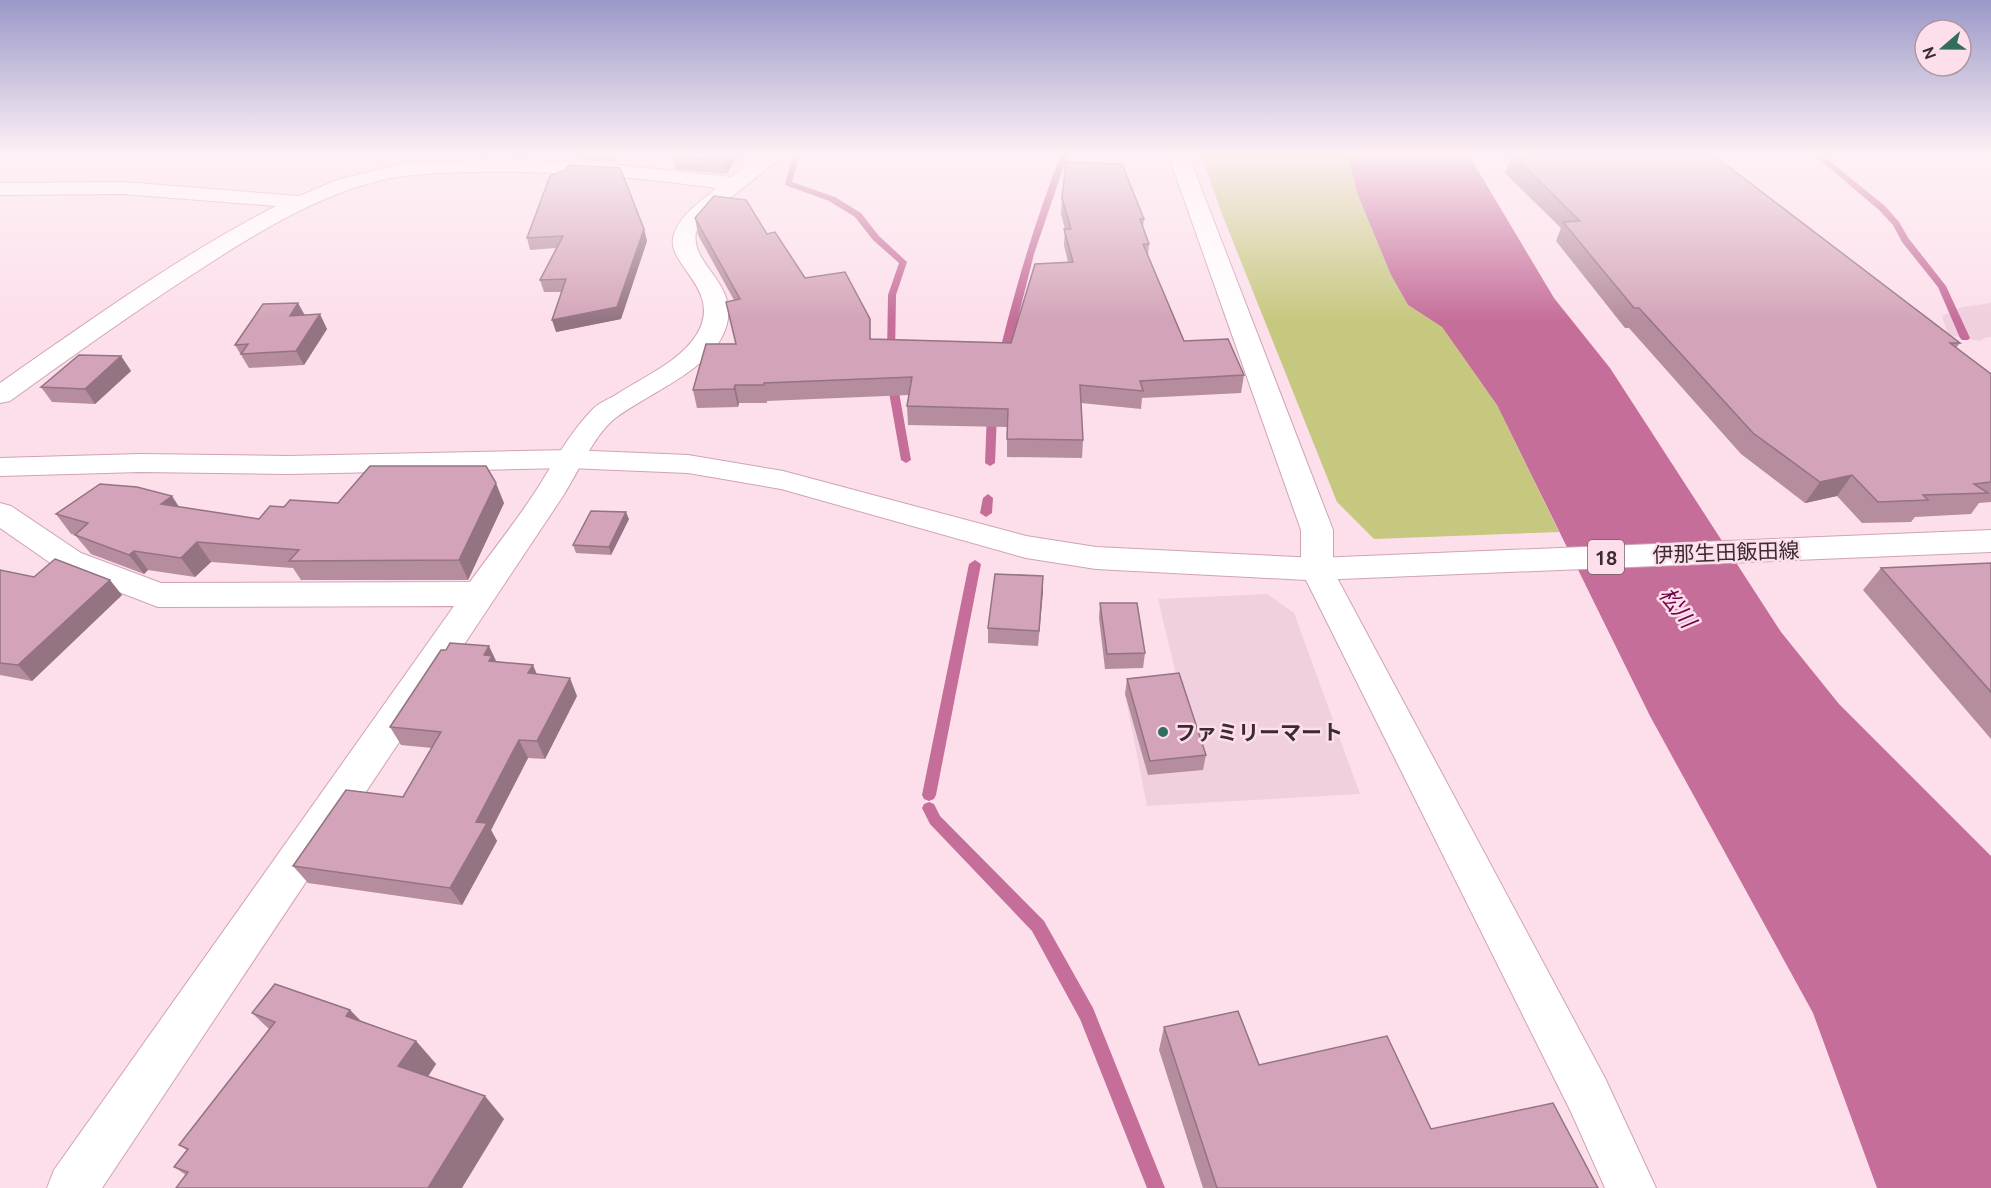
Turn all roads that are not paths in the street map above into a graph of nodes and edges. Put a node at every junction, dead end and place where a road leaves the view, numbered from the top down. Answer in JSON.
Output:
{"nodes":[{"id":1,"x":286,"y":209,"type":"edge"},
{"id":2,"x":706,"y":209,"type":"edge"},
{"id":3,"x":1198,"y":209,"type":"edge"},
{"id":4,"x":0,"y":395,"type":"edge"},
{"id":5,"x":569,"y":459,"type":"junction"},
{"id":6,"x":0,"y":467,"type":"edge"},
{"id":7,"x":0,"y":513,"type":"edge"},
{"id":8,"x":1991,"y":541,"type":"edge"},
{"id":9,"x":1317,"y":568,"type":"junction"},
{"id":10,"x":480,"y":594,"type":"junction"},
{"id":11,"x":72,"y":1188,"type":"edge"},
{"id":12,"x":1631,"y":1188,"type":"edge"}],
"edges":[{"from":1,"to":4,"type":"street"},
{"from":2,"to":5,"type":"street"},
{"from":3,"to":9,"type":"street"},
{"from":5,"to":6,"type":"street","name":"伊那生田飯田線"},
{"from":5,"to":9,"type":"street","name":"伊那生田飯田線"},
{"from":5,"to":10,"type":"street"},
{"from":7,"to":10,"type":"street"},
{"from":8,"to":9,"type":"street","name":"伊那生田飯田線","number":"18"},
{"from":9,"to":12,"type":"street"},
{"from":10,"to":11,"type":"street"}]}
